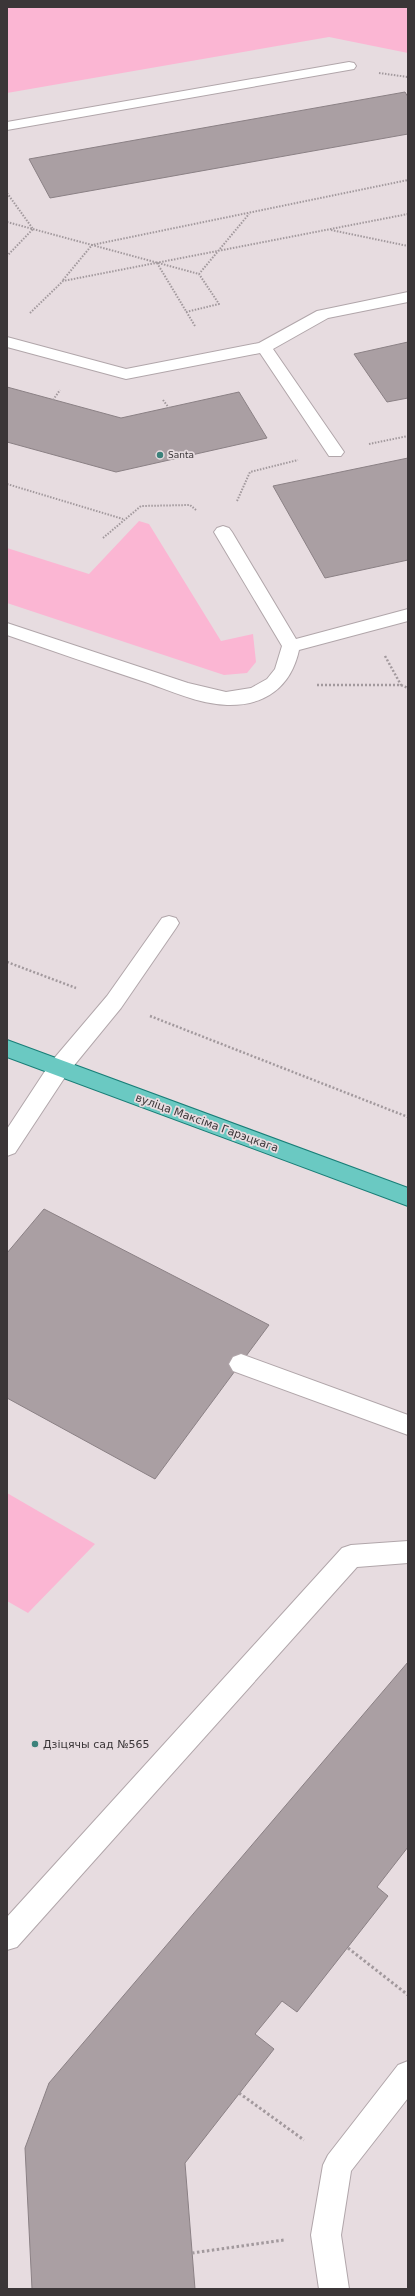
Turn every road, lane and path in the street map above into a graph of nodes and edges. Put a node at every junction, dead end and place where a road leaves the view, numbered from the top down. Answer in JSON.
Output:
{"nodes":[{"id":1,"x":349,"y":66,"type":"dead end"},
{"id":2,"x":7,"y":126,"type":"edge"},
{"id":3,"x":407,"y":180,"type":"edge"},
{"id":4,"x":7,"y":193,"type":"edge"},
{"id":5,"x":249,"y":213,"type":"junction"},
{"id":6,"x":408,"y":214,"type":"edge"},
{"id":7,"x":7,"y":222,"type":"edge"},
{"id":8,"x":33,"y":230,"type":"junction"},
{"id":9,"x":328,"y":230,"type":"junction"},
{"id":10,"x":92,"y":245,"type":"junction"},
{"id":11,"x":408,"y":246,"type":"edge"},
{"id":12,"x":220,"y":251,"type":"junction"},
{"id":13,"x":7,"y":256,"type":"edge"},
{"id":14,"x":157,"y":263,"type":"junction"},
{"id":15,"x":199,"y":274,"type":"junction"},
{"id":16,"x":63,"y":281,"type":"junction"},
{"id":17,"x":408,"y":297,"type":"edge"},
{"id":18,"x":186,"y":312,"type":"junction"},
{"id":19,"x":29,"y":314,"type":"dead end"},
{"id":20,"x":7,"y":342,"type":"edge"},
{"id":21,"x":264,"y":347,"type":"junction"},
{"id":22,"x":213,"y":357,"type":"junction"},
{"id":23,"x":408,"y":436,"type":"edge"},
{"id":24,"x":335,"y":452,"type":"junction"},
{"id":25,"x":7,"y":484,"type":"edge"},
{"id":26,"x":124,"y":520,"type":"junction"},
{"id":27,"x":223,"y":532,"type":"junction"},
{"id":28,"x":103,"y":538,"type":"dead end"},
{"id":29,"x":408,"y":615,"type":"edge"},
{"id":30,"x":7,"y":629,"type":"edge"},
{"id":31,"x":291,"y":646,"type":"junction"},
{"id":32,"x":274,"y":685,"type":"junction"},
{"id":33,"x":408,"y":688,"type":"edge"},
{"id":34,"x":169,"y":924,"type":"dead end"},
{"id":35,"x":7,"y":962,"type":"edge"},
{"id":36,"x":114,"y":1002,"type":"junction"},
{"id":37,"x":7,"y":1048,"type":"edge"},
{"id":38,"x":59,"y":1068,"type":"junction"},
{"id":39,"x":408,"y":1117,"type":"edge"},
{"id":40,"x":7,"y":1147,"type":"edge"},
{"id":41,"x":408,"y":1197,"type":"edge"},
{"id":42,"x":241,"y":1364,"type":"dead end"},
{"id":43,"x":408,"y":1425,"type":"edge"},
{"id":44,"x":408,"y":1552,"type":"edge"},
{"id":45,"x":7,"y":1937,"type":"edge"},
{"id":46,"x":348,"y":1948,"type":"dead end"},
{"id":47,"x":408,"y":1995,"type":"edge"},
{"id":48,"x":408,"y":2075,"type":"edge"},
{"id":49,"x":239,"y":2093,"type":"dead end"},
{"id":50,"x":338,"y":2164,"type":"junction"},
{"id":51,"x":326,"y":2235,"type":"junction"},
{"id":52,"x":192,"y":2253,"type":"dead end"},
{"id":53,"x":334,"y":2289,"type":"edge"}],
"edges":[{"from":1,"to":2,"type":"lane"},
{"from":3,"to":5,"type":"path"},
{"from":4,"to":8,"type":"path"},
{"from":5,"to":10,"type":"path"},
{"from":5,"to":12,"type":"path"},
{"from":6,"to":9,"type":"path"},
{"from":7,"to":8,"type":"path"},
{"from":8,"to":10,"type":"path"},
{"from":8,"to":13,"type":"path"},
{"from":9,"to":11,"type":"path"},
{"from":9,"to":12,"type":"path"},
{"from":10,"to":14,"type":"path"},
{"from":10,"to":16,"type":"path"},
{"from":12,"to":14,"type":"path"},
{"from":12,"to":15,"type":"path"},
{"from":14,"to":15,"type":"path"},
{"from":14,"to":16,"type":"path"},
{"from":14,"to":18,"type":"path"},
{"from":15,"to":18,"type":"path"},
{"from":16,"to":19,"type":"path"},
{"from":17,"to":21,"type":"lane"},
{"from":18,"to":22,"type":"path"},
{"from":20,"to":22,"type":"lane"},
{"from":21,"to":22,"type":"lane"},
{"from":21,"to":24,"type":"lane"},
{"from":23,"to":24,"type":"path"},
{"from":24,"to":27,"type":"path"},
{"from":25,"to":26,"type":"path"},
{"from":26,"to":27,"type":"path"},
{"from":26,"to":28,"type":"path"},
{"from":27,"to":31,"type":"lane"},
{"from":29,"to":31,"type":"lane"},
{"from":30,"to":32,"type":"lane"},
{"from":31,"to":32,"type":"lane"},
{"from":32,"to":33,"type":"path"},
{"from":34,"to":36,"type":"lane"},
{"from":35,"to":36,"type":"path"},
{"from":36,"to":38,"type":"lane"},
{"from":36,"to":39,"type":"path"},
{"from":37,"to":38,"type":"main road","name":"вуліца Максіма Гарэцкага"},
{"from":38,"to":40,"type":"lane"},
{"from":38,"to":41,"type":"main road","name":"вуліца Максіма Гарэцкага"},
{"from":42,"to":43,"type":"lane"},
{"from":44,"to":45,"type":"lane"},
{"from":46,"to":47,"type":"path"},
{"from":48,"to":50,"type":"lane"},
{"from":49,"to":50,"type":"path"},
{"from":50,"to":51,"type":"lane"},
{"from":51,"to":52,"type":"path"},
{"from":51,"to":53,"type":"lane"}]}
